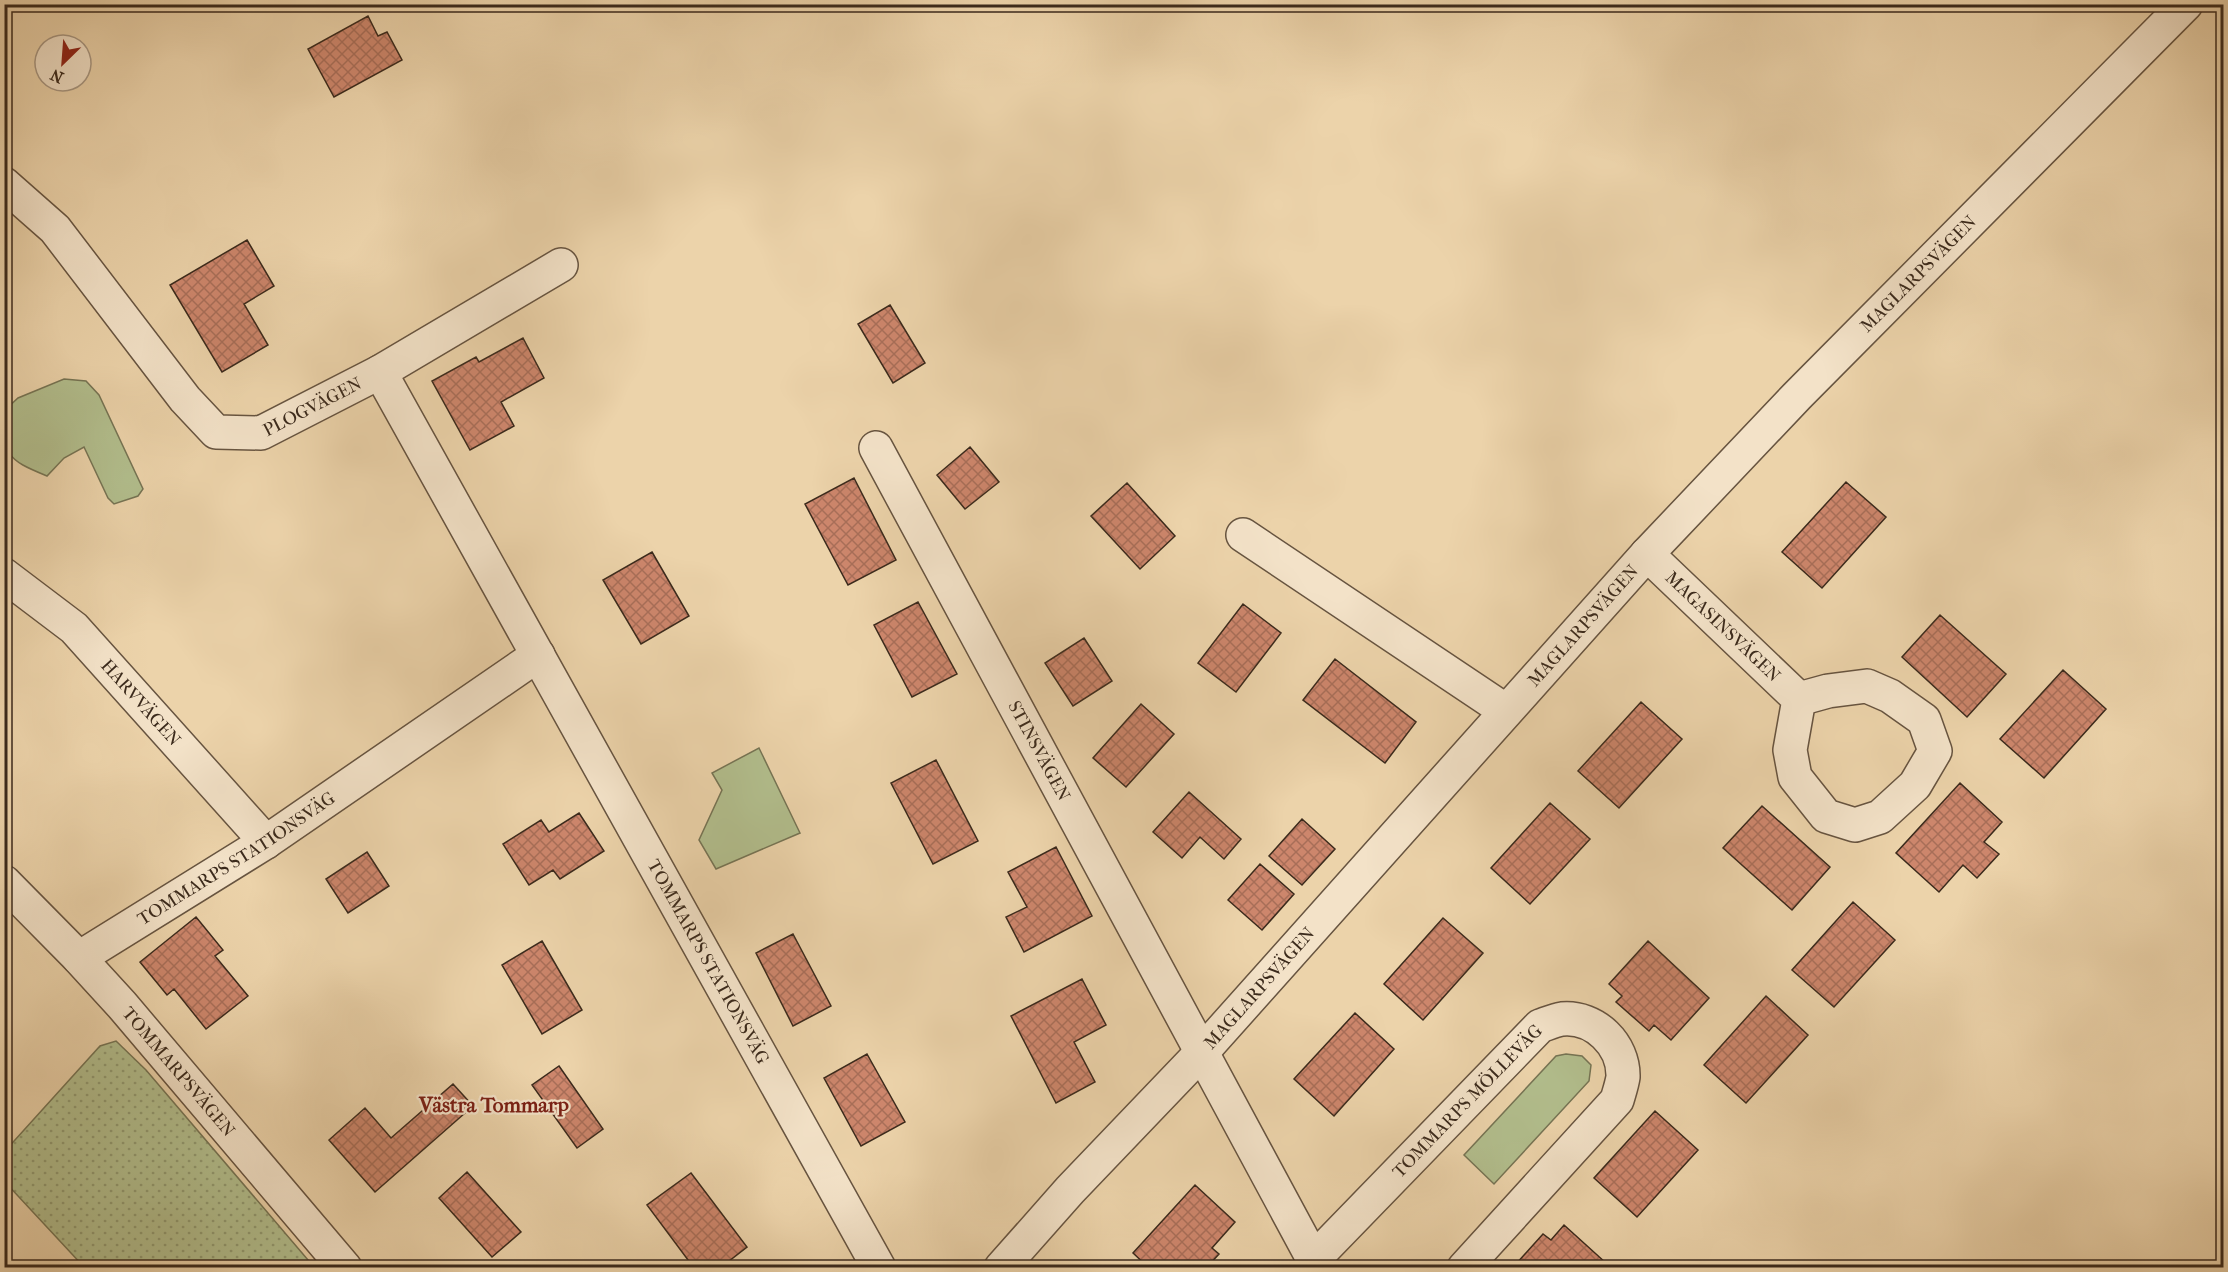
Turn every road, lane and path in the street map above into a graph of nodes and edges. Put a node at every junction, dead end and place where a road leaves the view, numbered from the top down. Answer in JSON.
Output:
{"nodes":[{"id":1,"x":2186,"y":4,"type":"edge"},
{"id":2,"x":4,"y":184,"type":"edge"},
{"id":3,"x":561,"y":265,"type":"dead end"},
{"id":4,"x":380,"y":372,"type":"junction"},
{"id":5,"x":876,"y":448,"type":"dead end"},
{"id":6,"x":1243,"y":535,"type":"dead end"},
{"id":7,"x":1647,"y":554,"type":"junction"},
{"id":8,"x":4,"y":575,"type":"edge"},
{"id":9,"x":538,"y":655,"type":"junction"},
{"id":10,"x":1798,"y":699,"type":"junction"},
{"id":11,"x":1506,"y":711,"type":"junction"},
{"id":12,"x":266,"y":842,"type":"junction"},
{"id":13,"x":4,"y":882,"type":"edge"},
{"id":14,"x":80,"y":958,"type":"junction"},
{"id":15,"x":1203,"y":1051,"type":"junction"},
{"id":16,"x":1316,"y":1263,"type":"edge"},
{"id":17,"x":345,"y":1268,"type":"edge"},
{"id":18,"x":879,"y":1268,"type":"edge"},
{"id":19,"x":1002,"y":1268,"type":"edge"},
{"id":20,"x":1464,"y":1268,"type":"edge"}],
"edges":[{"from":1,"to":7,"type":"street","name":"MAGLARPSVÄGEN"},
{"from":2,"to":4,"type":"street","name":"PLOGVÄGEN"},
{"from":3,"to":4,"type":"street","name":"PLOGVÄGEN"},
{"from":4,"to":9,"type":"street","name":"TOMMARPS STATIONSVÄG"},
{"from":5,"to":15,"type":"street","name":"STINSVÄGEN"},
{"from":6,"to":11,"type":"street"},
{"from":7,"to":10,"type":"street","name":"MAGASINSVÄGEN"},
{"from":7,"to":11,"type":"street","name":"MAGLARPSVÄGEN"},
{"from":8,"to":12,"type":"street","name":"HARVVÄGEN"},
{"from":9,"to":12,"type":"street","name":"TOMMARPS STATIONSVÄG"},
{"from":9,"to":18,"type":"street","name":"TOMMARPS STATIONSVÄG"},
{"from":10,"to":10,"type":"street"},
{"from":11,"to":15,"type":"street","name":"MAGLARPSVÄGEN"},
{"from":12,"to":14,"type":"street","name":"TOMMARPS STATIONSVÄG"},
{"from":13,"to":14,"type":"street","name":"TOMMARPSVÄGEN"},
{"from":14,"to":17,"type":"street","name":"TOMMARPSVÄGEN"},
{"from":15,"to":16,"type":"street","name":"TOMMARPS MÖLLEVÄG"},
{"from":15,"to":19,"type":"street","name":"MAGLARPSVÄGEN"},
{"from":16,"to":20,"type":"street","name":"TOMMARPS MÖLLEVÄG"}]}
